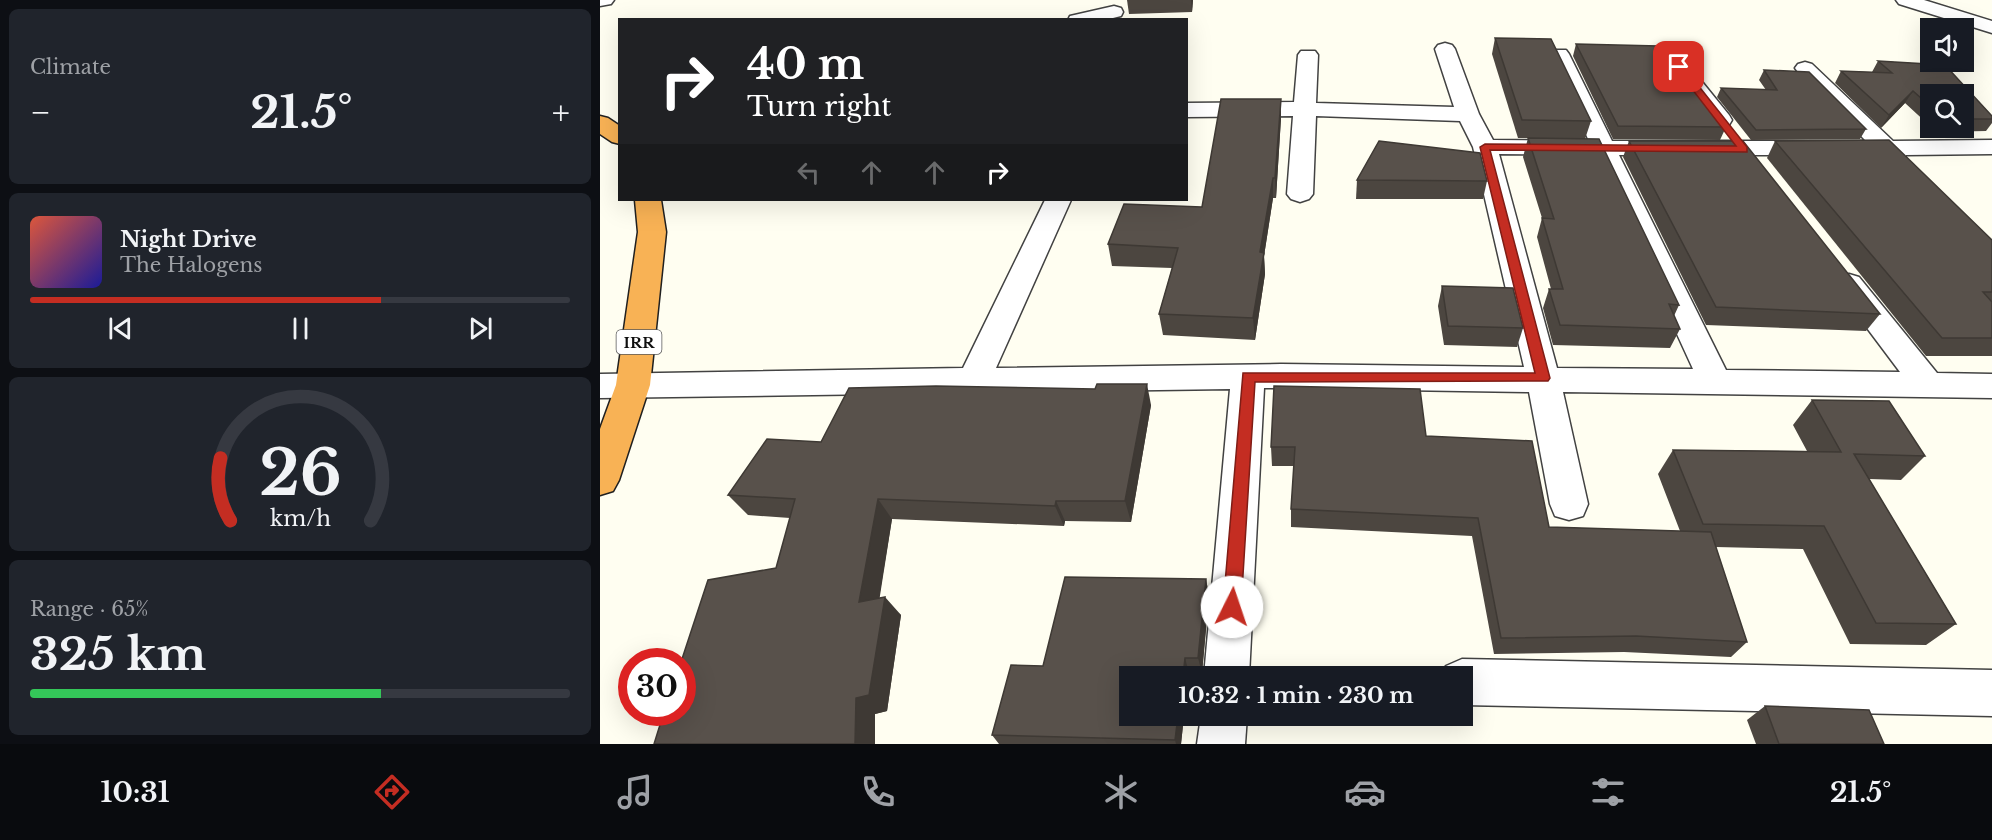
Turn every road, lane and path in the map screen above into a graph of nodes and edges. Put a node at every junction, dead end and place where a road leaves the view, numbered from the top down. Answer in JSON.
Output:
{"nodes":[{"id":1,"x":605,"y":0,"type":"edge"},
{"id":2,"x":1905,"y":0,"type":"edge"},
{"id":3,"x":600,"y":1,"type":"edge"},
{"id":4,"x":1114,"y":12,"type":"dead end"},
{"id":5,"x":1086,"y":18,"type":"edge"},
{"id":6,"x":1992,"y":27,"type":"edge"},
{"id":7,"x":1444,"y":49,"type":"dead end"},
{"id":8,"x":1666,"y":50,"type":"dead end"},
{"id":9,"x":1559,"y":54,"type":"edge"},
{"id":10,"x":1308,"y":55,"type":"dead end"},
{"id":11,"x":1805,"y":68,"type":"dead end"},
{"id":12,"x":1188,"y":110,"type":"edge"},
{"id":13,"x":1306,"y":110,"type":"junction"},
{"id":14,"x":1468,"y":114,"type":"junction"},
{"id":15,"x":1485,"y":147,"type":"junction"},
{"id":16,"x":1604,"y":147,"type":"junction"},
{"id":17,"x":1887,"y":147,"type":"junction"},
{"id":18,"x":1992,"y":147,"type":"edge"},
{"id":19,"x":1743,"y":149,"type":"junction"},
{"id":20,"x":1911,"y":172,"type":"edge"},
{"id":21,"x":1765,"y":177,"type":"edge"},
{"id":22,"x":1300,"y":194,"type":"dead end"},
{"id":23,"x":648,"y":201,"type":"edge"},
{"id":24,"x":1058,"y":201,"type":"edge"},
{"id":25,"x":1832,"y":262,"type":"edge"},
{"id":26,"x":1248,"y":377,"type":"junction"},
{"id":27,"x":1543,"y":378,"type":"junction"},
{"id":28,"x":974,"y":379,"type":"junction"},
{"id":29,"x":1714,"y":381,"type":"junction"},
{"id":30,"x":1927,"y":384,"type":"junction"},
{"id":31,"x":633,"y":385,"type":"junction"},
{"id":32,"x":600,"y":386,"type":"edge"},
{"id":33,"x":1992,"y":386,"type":"edge"},
{"id":34,"x":600,"y":480,"type":"edge"},
{"id":35,"x":1569,"y":504,"type":"dead end"},
{"id":36,"x":1228,"y":666,"type":"edge"},
{"id":37,"x":1473,"y":682,"type":"edge"},
{"id":38,"x":1992,"y":693,"type":"edge"},
{"id":39,"x":1223,"y":726,"type":"edge"},
{"id":40,"x":1221,"y":744,"type":"edge"}],
"edges":[{"from":1,"to":3,"type":"street"},
{"from":2,"to":6,"type":"street"},
{"from":4,"to":5,"type":"street"},
{"from":7,"to":14,"type":"street"},
{"from":8,"to":19,"type":"street"},
{"from":9,"to":16,"type":"street"},
{"from":10,"to":13,"type":"street"},
{"from":11,"to":17,"type":"street"},
{"from":12,"to":13,"type":"street"},
{"from":13,"to":14,"type":"street"},
{"from":13,"to":22,"type":"street"},
{"from":14,"to":15,"type":"street"},
{"from":15,"to":16,"type":"street"},
{"from":15,"to":27,"type":"street"},
{"from":16,"to":19,"type":"street"},
{"from":16,"to":29,"type":"street"},
{"from":17,"to":18,"type":"street"},
{"from":17,"to":19,"type":"street"},
{"from":17,"to":20,"type":"street"},
{"from":19,"to":21,"type":"street"},
{"from":23,"to":31,"type":"highway","number":"IRR"},
{"from":24,"to":28,"type":"street"},
{"from":25,"to":30,"type":"street"},
{"from":26,"to":27,"type":"street"},
{"from":26,"to":28,"type":"street"},
{"from":26,"to":36,"type":"street"},
{"from":27,"to":29,"type":"street"},
{"from":27,"to":35,"type":"street"},
{"from":28,"to":31,"type":"street"},
{"from":29,"to":30,"type":"street"},
{"from":30,"to":33,"type":"street"},
{"from":31,"to":32,"type":"street"},
{"from":31,"to":34,"type":"highway","number":"IRR"},
{"from":37,"to":38,"type":"street"},
{"from":39,"to":40,"type":"street"}]}
